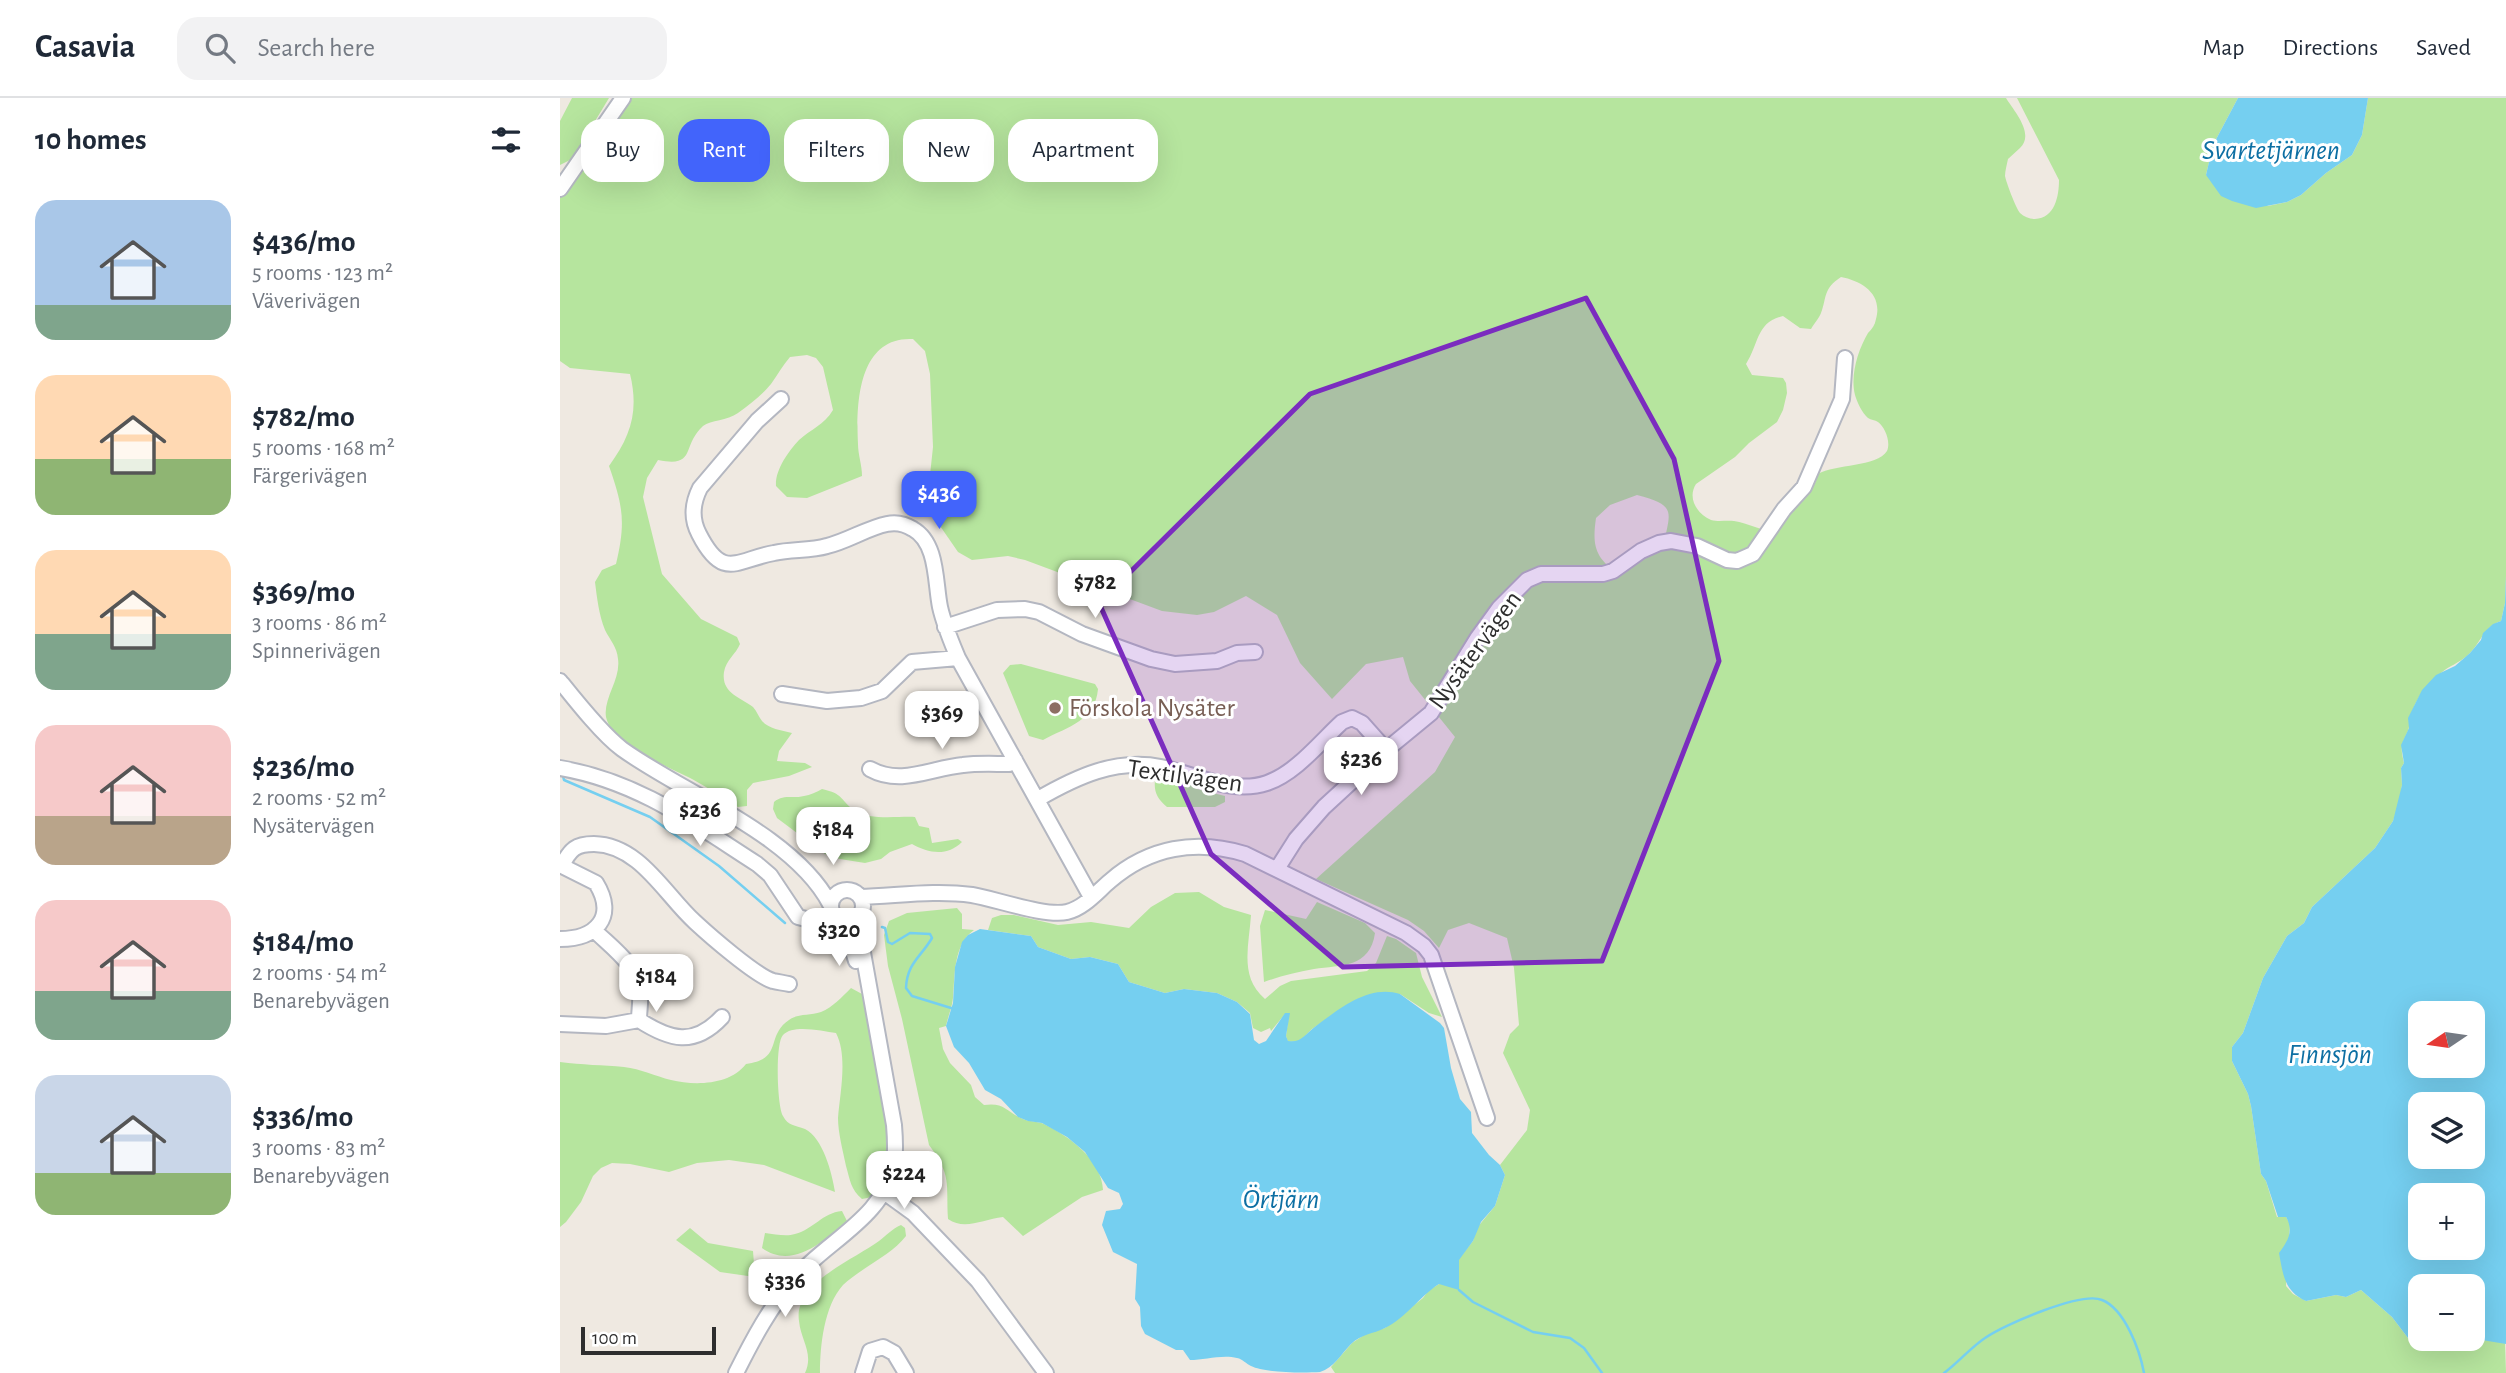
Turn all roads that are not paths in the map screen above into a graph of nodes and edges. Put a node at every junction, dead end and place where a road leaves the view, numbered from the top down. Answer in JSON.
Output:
{"nodes":[{"id":1,"x":623,"y":98,"type":"edge"},
{"id":2,"x":560,"y":189,"type":"edge"},
{"id":3,"x":1845,"y":358,"type":"dead end"},
{"id":4,"x":781,"y":399,"type":"dead end"},
{"id":5,"x":945,"y":627,"type":"junction"},
{"id":6,"x":1255,"y":652,"type":"dead end"},
{"id":7,"x":958,"y":658,"type":"junction"},
{"id":8,"x":560,"y":681,"type":"edge"},
{"id":9,"x":782,"y":694,"type":"dead end"},
{"id":10,"x":1386,"y":750,"type":"junction"},
{"id":11,"x":1015,"y":760,"type":"junction"},
{"id":12,"x":560,"y":768,"type":"edge"},
{"id":13,"x":870,"y":769,"type":"dead end"},
{"id":14,"x":1038,"y":799,"type":"junction"},
{"id":15,"x":561,"y":865,"type":"edge"},
{"id":16,"x":1277,"y":869,"type":"junction"},
{"id":17,"x":809,"y":874,"type":"junction"},
{"id":18,"x":1091,"y":897,"type":"junction"},
{"id":19,"x":846,"y":911,"type":"junction"},
{"id":20,"x":594,"y":930,"type":"junction"},
{"id":21,"x":560,"y":939,"type":"edge"},
{"id":22,"x":789,"y":984,"type":"dead end"},
{"id":23,"x":722,"y":1017,"type":"dead end"},
{"id":24,"x":639,"y":1020,"type":"junction"},
{"id":25,"x":560,"y":1024,"type":"edge"},
{"id":26,"x":1488,"y":1118,"type":"dead end"},
{"id":27,"x":888,"y":1194,"type":"junction"},
{"id":28,"x":736,"y":1373,"type":"edge"},
{"id":29,"x":863,"y":1373,"type":"edge"},
{"id":30,"x":906,"y":1373,"type":"edge"},
{"id":31,"x":1046,"y":1373,"type":"edge"}],
"edges":[{"from":1,"to":2,"type":"street"},
{"from":3,"to":10,"type":"street","name":"Nysätervägen"},
{"from":4,"to":5,"type":"street"},
{"from":5,"to":6,"type":"street"},
{"from":5,"to":7,"type":"street"},
{"from":7,"to":9,"type":"street"},
{"from":7,"to":11,"type":"street"},
{"from":8,"to":17,"type":"street"},
{"from":10,"to":14,"type":"street","name":"Textilvägen"},
{"from":10,"to":16,"type":"street","name":"Nysätervägen"},
{"from":11,"to":13,"type":"street"},
{"from":11,"to":14,"type":"street"},
{"from":12,"to":19,"type":"street"},
{"from":14,"to":18,"type":"street"},
{"from":15,"to":20,"type":"street"},
{"from":15,"to":22,"type":"street"},
{"from":16,"to":18,"type":"street"},
{"from":16,"to":26,"type":"street"},
{"from":17,"to":19,"type":"street"},
{"from":17,"to":19,"type":"street"},
{"from":18,"to":19,"type":"street"},
{"from":19,"to":27,"type":"street"},
{"from":20,"to":21,"type":"street"},
{"from":20,"to":24,"type":"street"},
{"from":23,"to":24,"type":"street"},
{"from":24,"to":25,"type":"street"},
{"from":27,"to":28,"type":"street"},
{"from":27,"to":31,"type":"street"},
{"from":29,"to":30,"type":"street"}]}
